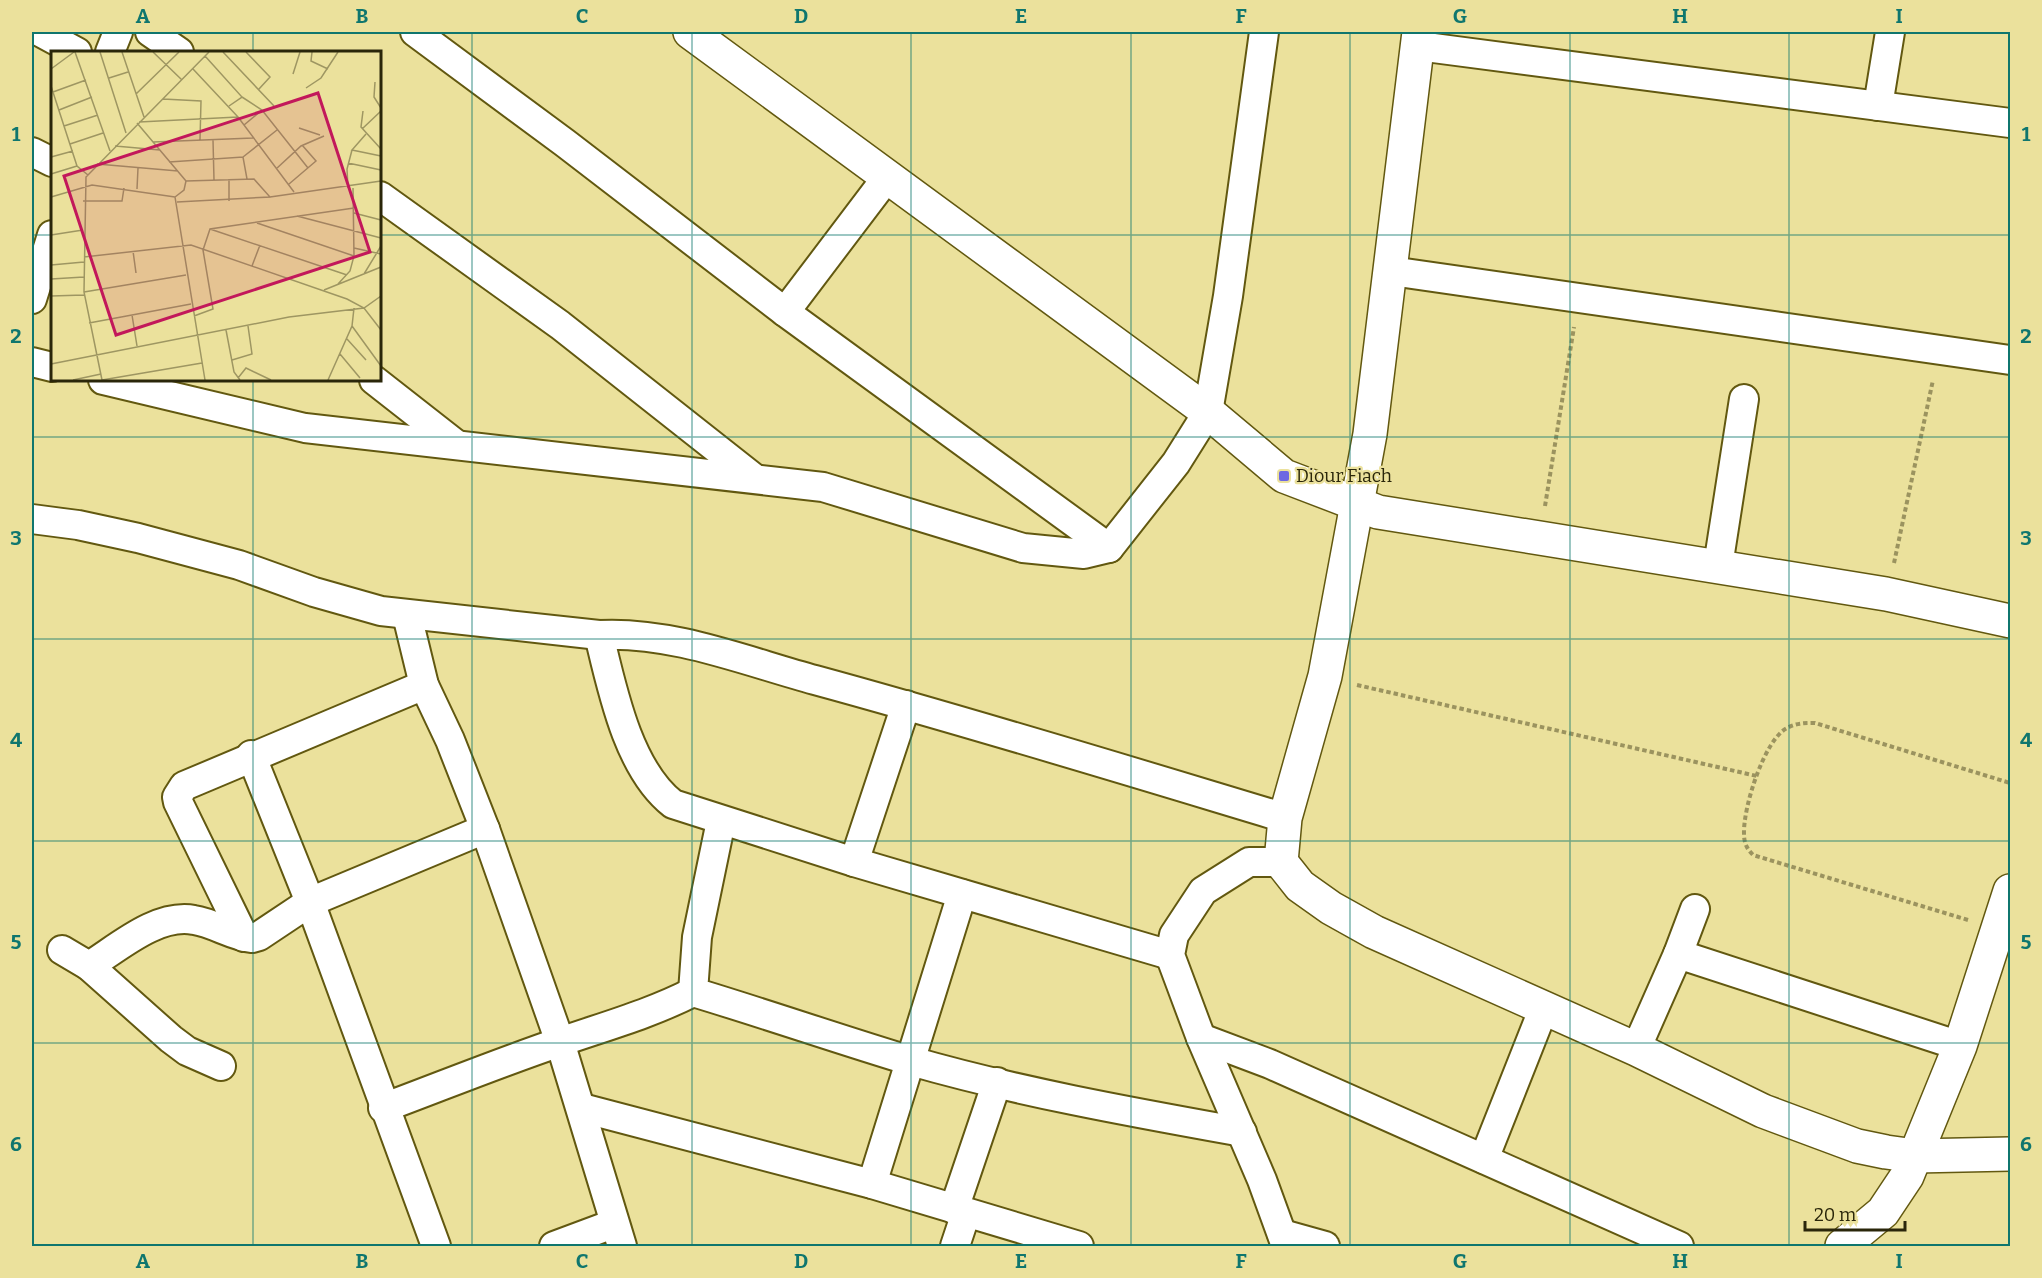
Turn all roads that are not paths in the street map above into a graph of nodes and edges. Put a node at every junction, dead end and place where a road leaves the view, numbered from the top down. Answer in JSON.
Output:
{"nodes":[{"id":1,"x":40,"y":32,"type":"edge"},
{"id":2,"x":118,"y":32,"type":"edge"},
{"id":3,"x":150,"y":32,"type":"edge"},
{"id":4,"x":415,"y":32,"type":"edge"},
{"id":5,"x":690,"y":32,"type":"edge"},
{"id":6,"x":1264,"y":32,"type":"edge"},
{"id":7,"x":1890,"y":32,"type":"edge"},
{"id":8,"x":1419,"y":39,"type":"edge"},
{"id":9,"x":75,"y":51,"type":"edge"},
{"id":10,"x":110,"y":51,"type":"edge"},
{"id":11,"x":178,"y":51,"type":"edge"},
{"id":12,"x":1878,"y":106,"type":"junction"},
{"id":13,"x":2010,"y":123,"type":"edge"},
{"id":14,"x":32,"y":152,"type":"edge"},
{"id":15,"x":51,"y":162,"type":"edge"},
{"id":16,"x":888,"y":176,"type":"junction"},
{"id":17,"x":381,"y":197,"type":"edge"},
{"id":18,"x":51,"y":238,"type":"edge"},
{"id":19,"x":1391,"y":270,"type":"junction"},
{"id":20,"x":32,"y":299,"type":"edge"},
{"id":21,"x":785,"y":312,"type":"junction"},
{"id":22,"x":2010,"y":360,"type":"edge"},
{"id":23,"x":32,"y":362,"type":"edge"},
{"id":24,"x":51,"y":367,"type":"edge"},
{"id":25,"x":107,"y":381,"type":"edge"},
{"id":26,"x":375,"y":381,"type":"edge"},
{"id":27,"x":1744,"y":399,"type":"dead end"},
{"id":28,"x":1208,"y":412,"type":"junction"},
{"id":29,"x":457,"y":445,"type":"junction"},
{"id":30,"x":754,"y":478,"type":"junction"},
{"id":31,"x":1358,"y":504,"type":"junction"},
{"id":32,"x":32,"y":519,"type":"edge"},
{"id":33,"x":1109,"y":548,"type":"junction"},
{"id":34,"x":1718,"y":566,"type":"junction"},
{"id":35,"x":407,"y":615,"type":"junction"},
{"id":36,"x":2010,"y":621,"type":"edge"},
{"id":37,"x":599,"y":635,"type":"junction"},
{"id":38,"x":424,"y":685,"type":"junction"},
{"id":39,"x":906,"y":705,"type":"junction"},
{"id":40,"x":251,"y":755,"type":"junction"},
{"id":41,"x":1285,"y":818,"type":"junction"},
{"id":42,"x":721,"y":821,"type":"junction"},
{"id":43,"x":485,"y":829,"type":"junction"},
{"id":44,"x":854,"y":862,"type":"junction"},
{"id":45,"x":1281,"y":862,"type":"junction"},
{"id":46,"x":2010,"y":891,"type":"edge"},
{"id":47,"x":962,"y":894,"type":"junction"},
{"id":48,"x":310,"y":902,"type":"junction"},
{"id":49,"x":1695,"y":909,"type":"dead end"},
{"id":50,"x":244,"y":938,"type":"junction"},
{"id":51,"x":62,"y":950,"type":"dead end"},
{"id":52,"x":1678,"y":954,"type":"junction"},
{"id":53,"x":1170,"y":955,"type":"junction"},
{"id":54,"x":89,"y":966,"type":"junction"},
{"id":55,"x":693,"y":992,"type":"junction"},
{"id":56,"x":1543,"y":1010,"type":"junction"},
{"id":57,"x":1201,"y":1038,"type":"junction"},
{"id":58,"x":560,"y":1042,"type":"junction"},
{"id":59,"x":1960,"y":1046,"type":"junction"},
{"id":60,"x":1636,"y":1049,"type":"junction"},
{"id":61,"x":911,"y":1061,"type":"junction"},
{"id":62,"x":221,"y":1066,"type":"dead end"},
{"id":63,"x":997,"y":1082,"type":"junction"},
{"id":64,"x":383,"y":1108,"type":"junction"},
{"id":65,"x":582,"y":1108,"type":"junction"},
{"id":66,"x":1242,"y":1132,"type":"junction"},
{"id":67,"x":2010,"y":1154,"type":"edge"},
{"id":68,"x":1915,"y":1156,"type":"junction"},
{"id":69,"x":1484,"y":1159,"type":"junction"},
{"id":70,"x":872,"y":1184,"type":"junction"},
{"id":71,"x":960,"y":1211,"type":"junction"},
{"id":72,"x":618,"y":1235,"type":"edge"},
{"id":73,"x":1876,"y":1237,"type":"edge"},
{"id":74,"x":1284,"y":1240,"type":"edge"},
{"id":75,"x":436,"y":1246,"type":"edge"},
{"id":76,"x":554,"y":1246,"type":"edge"},
{"id":77,"x":955,"y":1246,"type":"edge"},
{"id":78,"x":1079,"y":1246,"type":"edge"},
{"id":79,"x":1325,"y":1246,"type":"edge"},
{"id":80,"x":1679,"y":1246,"type":"edge"},
{"id":81,"x":1842,"y":1246,"type":"edge"}],
"edges":[{"from":1,"to":9,"type":"street"},
{"from":2,"to":10,"type":"street"},
{"from":3,"to":11,"type":"street"},
{"from":4,"to":21,"type":"street"},
{"from":5,"to":16,"type":"street"},
{"from":6,"to":28,"type":"street"},
{"from":7,"to":12,"type":"street"},
{"from":8,"to":12,"type":"street"},
{"from":8,"to":19,"type":"street"},
{"from":12,"to":13,"type":"street"},
{"from":14,"to":15,"type":"street"},
{"from":16,"to":21,"type":"street"},
{"from":16,"to":28,"type":"street"},
{"from":17,"to":30,"type":"street"},
{"from":18,"to":20,"type":"street"},
{"from":19,"to":22,"type":"street"},
{"from":19,"to":31,"type":"street"},
{"from":21,"to":33,"type":"street"},
{"from":23,"to":24,"type":"street"},
{"from":25,"to":29,"type":"street"},
{"from":26,"to":29,"type":"street"},
{"from":27,"to":34,"type":"street"},
{"from":28,"to":31,"type":"street"},
{"from":28,"to":33,"type":"street"},
{"from":29,"to":30,"type":"street"},
{"from":30,"to":33,"type":"street"},
{"from":31,"to":34,"type":"street"},
{"from":31,"to":41,"type":"street"},
{"from":32,"to":35,"type":"street"},
{"from":34,"to":36,"type":"street"},
{"from":35,"to":37,"type":"street"},
{"from":35,"to":38,"type":"street"},
{"from":37,"to":39,"type":"street"},
{"from":37,"to":42,"type":"street"},
{"from":38,"to":40,"type":"street"},
{"from":38,"to":43,"type":"street"},
{"from":39,"to":41,"type":"street"},
{"from":39,"to":44,"type":"street"},
{"from":40,"to":48,"type":"street"},
{"from":40,"to":50,"type":"street"},
{"from":41,"to":45,"type":"street"},
{"from":42,"to":44,"type":"street"},
{"from":42,"to":55,"type":"street"},
{"from":43,"to":48,"type":"street"},
{"from":43,"to":58,"type":"street"},
{"from":44,"to":47,"type":"street"},
{"from":45,"to":53,"type":"street"},
{"from":45,"to":56,"type":"street"},
{"from":46,"to":59,"type":"street"},
{"from":47,"to":53,"type":"street"},
{"from":47,"to":61,"type":"street"},
{"from":48,"to":50,"type":"street"},
{"from":48,"to":64,"type":"street"},
{"from":49,"to":52,"type":"street"},
{"from":50,"to":54,"type":"street"},
{"from":51,"to":54,"type":"street"},
{"from":52,"to":59,"type":"street"},
{"from":52,"to":60,"type":"street"},
{"from":53,"to":57,"type":"street"},
{"from":54,"to":62,"type":"street"},
{"from":55,"to":58,"type":"street"},
{"from":55,"to":61,"type":"street"},
{"from":56,"to":60,"type":"street"},
{"from":56,"to":69,"type":"street"},
{"from":57,"to":66,"type":"street"},
{"from":57,"to":69,"type":"street"},
{"from":58,"to":64,"type":"street"},
{"from":58,"to":65,"type":"street"},
{"from":59,"to":68,"type":"street"},
{"from":60,"to":68,"type":"street"},
{"from":61,"to":63,"type":"street"},
{"from":61,"to":70,"type":"street"},
{"from":63,"to":66,"type":"street"},
{"from":63,"to":71,"type":"street"},
{"from":64,"to":75,"type":"street"},
{"from":65,"to":70,"type":"street"},
{"from":65,"to":72,"type":"street"},
{"from":66,"to":74,"type":"street"},
{"from":67,"to":68,"type":"street"},
{"from":68,"to":73,"type":"street"},
{"from":69,"to":80,"type":"street"},
{"from":70,"to":71,"type":"street"},
{"from":71,"to":77,"type":"street"},
{"from":71,"to":78,"type":"street"},
{"from":72,"to":76,"type":"street"},
{"from":73,"to":81,"type":"street"},
{"from":74,"to":79,"type":"street"}]}
